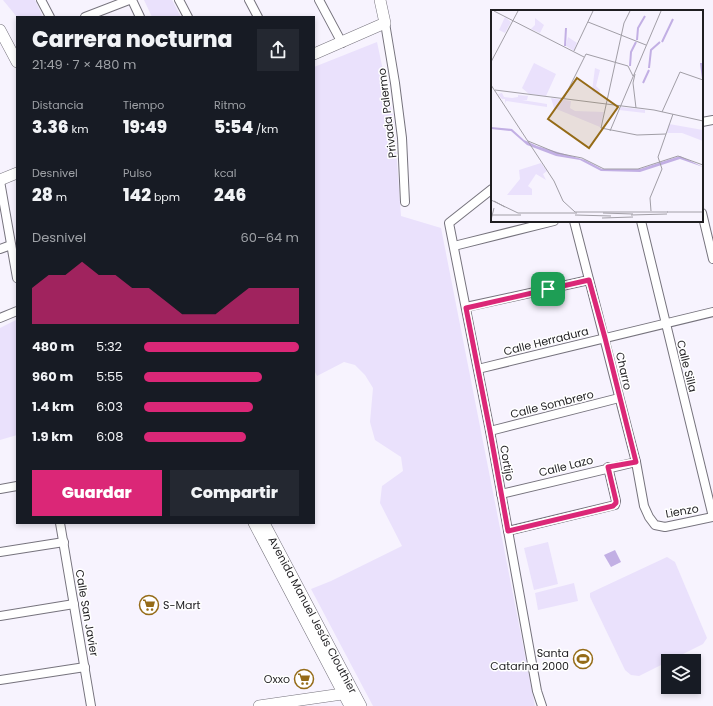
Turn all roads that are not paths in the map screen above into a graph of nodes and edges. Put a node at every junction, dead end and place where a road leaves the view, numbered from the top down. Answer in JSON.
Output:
{"nodes":[{"id":1,"x":41,"y":0,"type":"edge"},
{"id":2,"x":131,"y":0,"type":"edge"},
{"id":3,"x":180,"y":0,"type":"edge"},
{"id":4,"x":249,"y":0,"type":"edge"},
{"id":5,"x":319,"y":0,"type":"edge"},
{"id":6,"x":380,"y":0,"type":"edge"},
{"id":7,"x":49,"y":16,"type":"edge"},
{"id":8,"x":88,"y":16,"type":"edge"},
{"id":9,"x":139,"y":16,"type":"edge"},
{"id":10,"x":188,"y":16,"type":"edge"},
{"id":11,"x":257,"y":16,"type":"edge"},
{"id":12,"x":385,"y":23,"type":"junction"},
{"id":13,"x":0,"y":30,"type":"edge"},
{"id":14,"x":342,"y":43,"type":"junction"},
{"id":15,"x":315,"y":54,"type":"edge"},
{"id":16,"x":16,"y":60,"type":"edge"},
{"id":17,"x":713,"y":120,"type":"edge"},
{"id":18,"x":703,"y":122,"type":"edge"},
{"id":19,"x":16,"y":173,"type":"edge"},
{"id":20,"x":0,"y":181,"type":"edge"},
{"id":21,"x":491,"y":190,"type":"edge"},
{"id":22,"x":406,"y":202,"type":"dead end"},
{"id":23,"x":703,"y":217,"type":"edge"},
{"id":24,"x":550,"y":222,"type":"edge"},
{"id":25,"x":574,"y":222,"type":"edge"},
{"id":26,"x":641,"y":222,"type":"edge"},
{"id":27,"x":11,"y":245,"type":"junction"},
{"id":28,"x":454,"y":246,"type":"junction"},
{"id":29,"x":0,"y":249,"type":"edge"},
{"id":30,"x":713,"y":259,"type":"edge"},
{"id":31,"x":16,"y":272,"type":"edge"},
{"id":32,"x":589,"y":280,"type":"junction"},
{"id":33,"x":466,"y":308,"type":"junction"},
{"id":34,"x":16,"y":311,"type":"edge"},
{"id":35,"x":713,"y":312,"type":"edge"},
{"id":36,"x":0,"y":318,"type":"edge"},
{"id":37,"x":665,"y":324,"type":"junction"},
{"id":38,"x":605,"y":338,"type":"junction"},
{"id":39,"x":478,"y":369,"type":"junction"},
{"id":40,"x":620,"y":398,"type":"junction"},
{"id":41,"x":490,"y":431,"type":"junction"},
{"id":42,"x":636,"y":462,"type":"junction"},
{"id":43,"x":608,"y":467,"type":"junction"},
{"id":44,"x":16,"y":486,"type":"edge"},
{"id":45,"x":0,"y":489,"type":"edge"},
{"id":46,"x":501,"y":494,"type":"junction"},
{"id":47,"x":713,"y":516,"type":"edge"},
{"id":48,"x":60,"y":524,"type":"edge"},
{"id":49,"x":255,"y":524,"type":"edge"},
{"id":50,"x":264,"y":524,"type":"edge"},
{"id":51,"x":655,"y":525,"type":"joint"},
{"id":52,"x":508,"y":531,"type":"junction"},
{"id":53,"x":64,"y":542,"type":"junction"},
{"id":54,"x":0,"y":552,"type":"edge"},
{"id":55,"x":74,"y":604,"type":"junction"},
{"id":56,"x":0,"y":616,"type":"edge"},
{"id":57,"x":85,"y":667,"type":"junction"},
{"id":58,"x":0,"y":680,"type":"edge"},
{"id":59,"x":348,"y":693,"type":"junction"},
{"id":60,"x":91,"y":706,"type":"edge"},
{"id":61,"x":259,"y":706,"type":"edge"},
{"id":62,"x":350,"y":706,"type":"edge"},
{"id":63,"x":361,"y":706,"type":"edge"},
{"id":64,"x":542,"y":706,"type":"edge"}],
"edges":[{"from":1,"to":7,"type":"street"},
{"from":2,"to":8,"type":"street"},
{"from":2,"to":9,"type":"street"},
{"from":3,"to":10,"type":"street"},
{"from":4,"to":11,"type":"street"},
{"from":5,"to":14,"type":"street"},
{"from":6,"to":12,"type":"street"},
{"from":12,"to":14,"type":"street"},
{"from":12,"to":22,"type":"street","name":"Privada Palermo"},
{"from":13,"to":16,"type":"street"},
{"from":14,"to":15,"type":"street"},
{"from":17,"to":18,"type":"street"},
{"from":19,"to":20,"type":"street"},
{"from":20,"to":27,"type":"street"},
{"from":21,"to":28,"type":"street","name":"Cortijo"},
{"from":23,"to":30,"type":"street"},
{"from":24,"to":28,"type":"street"},
{"from":25,"to":32,"type":"street","name":"Charro"},
{"from":26,"to":37,"type":"street","name":"Calle Silla"},
{"from":27,"to":29,"type":"street"},
{"from":27,"to":31,"type":"street"},
{"from":28,"to":33,"type":"street","name":"Cortijo"},
{"from":32,"to":33,"type":"street"},
{"from":32,"to":38,"type":"street","name":"Charro"},
{"from":33,"to":39,"type":"street","name":"Cortijo"},
{"from":34,"to":36,"type":"street"},
{"from":35,"to":37,"type":"street","name":"Calle Herradura"},
{"from":37,"to":38,"type":"street","name":"Calle Herradura"},
{"from":37,"to":47,"type":"street","name":"Calle Silla"},
{"from":38,"to":39,"type":"street","name":"Calle Herradura"},
{"from":38,"to":40,"type":"street","name":"Charro"},
{"from":39,"to":41,"type":"street","name":"Cortijo"},
{"from":40,"to":41,"type":"street","name":"Calle Sombrero"},
{"from":40,"to":42,"type":"street","name":"Charro"},
{"from":41,"to":46,"type":"street","name":"Cortijo"},
{"from":42,"to":43,"type":"street","name":"Calle Lazo"},
{"from":42,"to":51,"type":"street","name":"Charro"},
{"from":43,"to":46,"type":"street","name":"Calle Lazo"},
{"from":43,"to":52,"type":"street"},
{"from":44,"to":45,"type":"street"},
{"from":46,"to":52,"type":"street","name":"Cortijo"},
{"from":47,"to":51,"type":"street","name":"Lienzo"},
{"from":48,"to":53,"type":"street","name":"Calle San Javier"},
{"from":49,"to":59,"type":"street","name":"Avenida Manuel Jesús Clouthier"},
{"from":50,"to":59,"type":"street","name":"Avenida Manuel Jesús Clouthier"},
{"from":52,"to":64,"type":"street","name":"Cortijo"},
{"from":53,"to":54,"type":"street"},
{"from":53,"to":55,"type":"street","name":"Calle San Javier"},
{"from":55,"to":56,"type":"street"},
{"from":55,"to":57,"type":"street","name":"Calle San Javier"},
{"from":57,"to":58,"type":"street"},
{"from":57,"to":60,"type":"street","name":"Calle San Javier"},
{"from":59,"to":61,"type":"street"},
{"from":59,"to":62,"type":"street","name":"Avenida Manuel Jesús Clouthier"},
{"from":59,"to":63,"type":"street","name":"Avenida Manuel Jesús Clouthier"}]}
